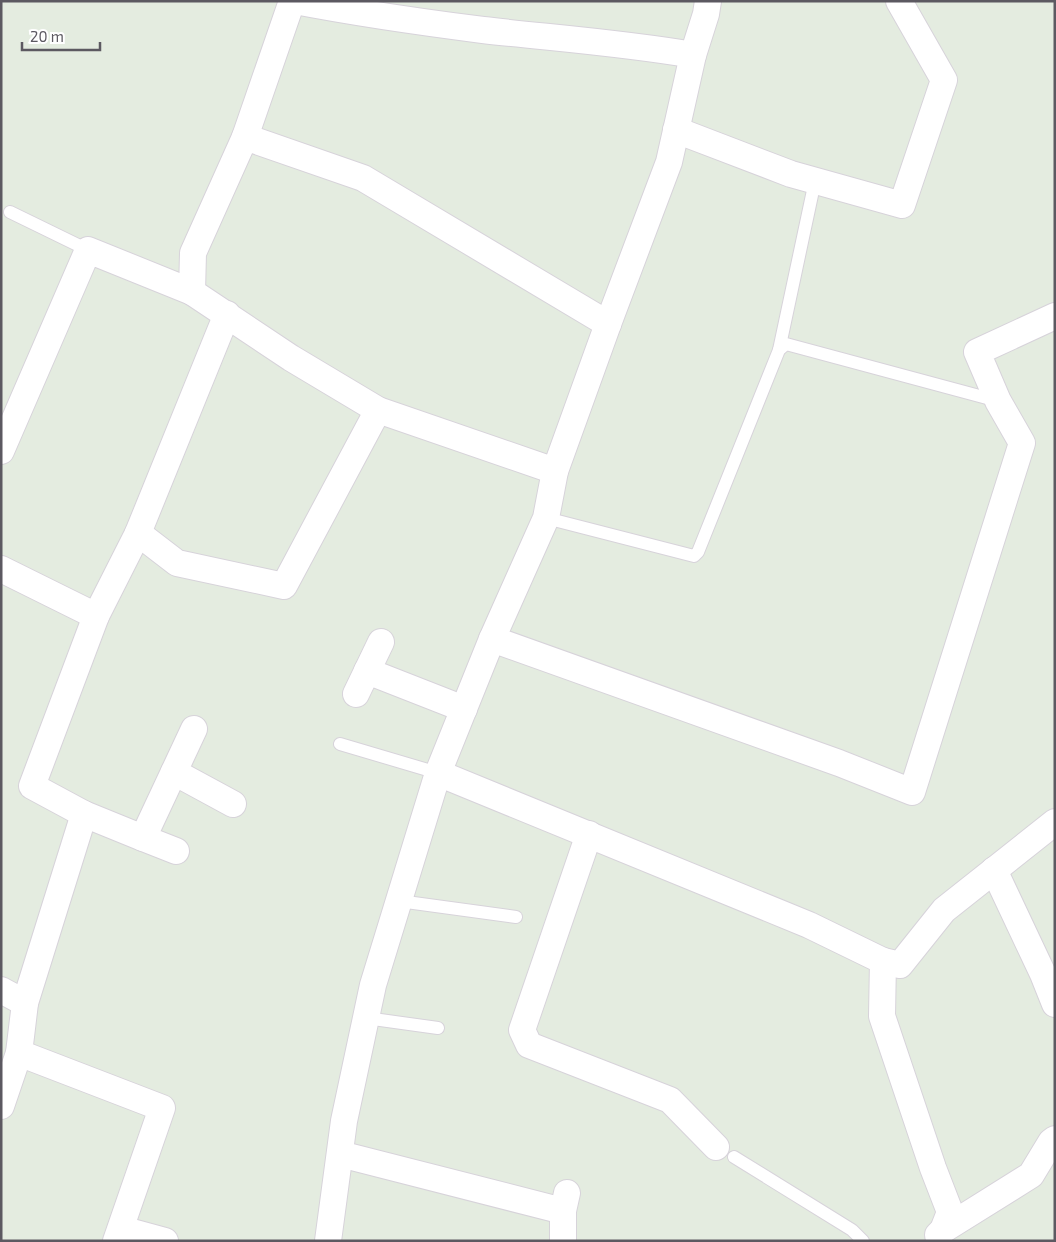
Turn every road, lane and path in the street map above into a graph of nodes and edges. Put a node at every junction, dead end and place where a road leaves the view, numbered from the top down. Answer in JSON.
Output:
{"nodes":[{"id":1,"x":294,"y":1,"type":"edge"},
{"id":2,"x":708,"y":1,"type":"edge"},
{"id":3,"x":898,"y":1,"type":"edge"},
{"id":4,"x":693,"y":55,"type":"junction"},
{"id":5,"x":676,"y":130,"type":"junction"},
{"id":6,"x":245,"y":137,"type":"junction"},
{"id":7,"x":815,"y":181,"type":"junction"},
{"id":8,"x":10,"y":212,"type":"dead end"},
{"id":9,"x":88,"y":250,"type":"junction"},
{"id":10,"x":192,"y":292,"type":"junction"},
{"id":11,"x":227,"y":314,"type":"junction"},
{"id":12,"x":1055,"y":316,"type":"edge"},
{"id":13,"x":608,"y":324,"type":"junction"},
{"id":14,"x":778,"y":350,"type":"junction"},
{"id":15,"x":998,"y":401,"type":"junction"},
{"id":16,"x":378,"y":410,"type":"junction"},
{"id":17,"x":1,"y":451,"type":"edge"},
{"id":18,"x":555,"y":472,"type":"junction"},
{"id":19,"x":546,"y":518,"type":"junction"},
{"id":20,"x":138,"y":533,"type":"junction"},
{"id":21,"x":1,"y":569,"type":"edge"},
{"id":22,"x":96,"y":616,"type":"junction"},
{"id":23,"x":492,"y":639,"type":"junction"},
{"id":24,"x":381,"y":642,"type":"dead end"},
{"id":25,"x":367,"y":671,"type":"junction"},
{"id":26,"x":356,"y":694,"type":"dead end"},
{"id":27,"x":464,"y":708,"type":"junction"},
{"id":28,"x":194,"y":729,"type":"dead end"},
{"id":29,"x":340,"y":744,"type":"dead end"},
{"id":30,"x":174,"y":772,"type":"junction"},
{"id":31,"x":438,"y":773,"type":"junction"},
{"id":32,"x":233,"y":804,"type":"dead end"},
{"id":33,"x":84,"y":814,"type":"junction"},
{"id":34,"x":1055,"y":822,"type":"edge"},
{"id":35,"x":589,"y":834,"type":"junction"},
{"id":36,"x":143,"y":838,"type":"junction"},
{"id":37,"x":176,"y":851,"type":"dead end"},
{"id":38,"x":994,"y":870,"type":"junction"},
{"id":39,"x":399,"y":902,"type":"junction"},
{"id":40,"x":516,"y":917,"type":"dead end"},
{"id":41,"x":883,"y":961,"type":"junction"},
{"id":42,"x":1049,"y":971,"type":"edge"},
{"id":43,"x":1,"y":990,"type":"edge"},
{"id":44,"x":25,"y":1003,"type":"junction"},
{"id":45,"x":1055,"y":1004,"type":"edge"},
{"id":46,"x":366,"y":1018,"type":"junction"},
{"id":47,"x":438,"y":1028,"type":"dead end"},
{"id":48,"x":19,"y":1052,"type":"junction"},
{"id":49,"x":4,"y":1090,"type":"edge"},
{"id":50,"x":1055,"y":1139,"type":"edge"},
{"id":51,"x":725,"y":1152,"type":"joint"},
{"id":52,"x":340,"y":1154,"type":"junction"},
{"id":53,"x":119,"y":1235,"type":"edge"},
{"id":54,"x":943,"y":1237,"type":"edge"},
{"id":55,"x":165,"y":1241,"type":"edge"},
{"id":56,"x":328,"y":1241,"type":"edge"},
{"id":57,"x":563,"y":1241,"type":"edge"},
{"id":58,"x":864,"y":1241,"type":"edge"}],
"edges":[{"from":1,"to":4,"type":"street"},
{"from":1,"to":6,"type":"street"},
{"from":2,"to":4,"type":"street"},
{"from":3,"to":7,"type":"street"},
{"from":4,"to":5,"type":"street"},
{"from":5,"to":7,"type":"street"},
{"from":5,"to":13,"type":"street"},
{"from":6,"to":10,"type":"street"},
{"from":6,"to":13,"type":"street"},
{"from":7,"to":14,"type":"lane"},
{"from":8,"to":9,"type":"lane"},
{"from":9,"to":10,"type":"street"},
{"from":9,"to":17,"type":"street"},
{"from":10,"to":11,"type":"street"},
{"from":11,"to":16,"type":"street"},
{"from":11,"to":20,"type":"street"},
{"from":12,"to":15,"type":"street"},
{"from":13,"to":18,"type":"street"},
{"from":14,"to":15,"type":"lane"},
{"from":14,"to":19,"type":"lane"},
{"from":15,"to":23,"type":"street"},
{"from":16,"to":18,"type":"street"},
{"from":16,"to":20,"type":"street"},
{"from":18,"to":19,"type":"street"},
{"from":19,"to":23,"type":"street"},
{"from":20,"to":22,"type":"street"},
{"from":21,"to":22,"type":"street"},
{"from":22,"to":33,"type":"street"},
{"from":23,"to":27,"type":"street"},
{"from":24,"to":25,"type":"street"},
{"from":25,"to":26,"type":"street"},
{"from":25,"to":27,"type":"street"},
{"from":27,"to":31,"type":"street"},
{"from":28,"to":30,"type":"street"},
{"from":29,"to":31,"type":"lane"},
{"from":30,"to":32,"type":"street"},
{"from":30,"to":36,"type":"street"},
{"from":31,"to":35,"type":"street"},
{"from":31,"to":39,"type":"street"},
{"from":33,"to":36,"type":"street"},
{"from":33,"to":44,"type":"street"},
{"from":34,"to":38,"type":"street"},
{"from":35,"to":41,"type":"street"},
{"from":35,"to":51,"type":"street"},
{"from":36,"to":37,"type":"street"},
{"from":38,"to":41,"type":"street"},
{"from":38,"to":42,"type":"street"},
{"from":39,"to":40,"type":"lane"},
{"from":39,"to":46,"type":"street"},
{"from":41,"to":54,"type":"street"},
{"from":42,"to":45,"type":"street"},
{"from":43,"to":44,"type":"street"},
{"from":44,"to":48,"type":"street"},
{"from":46,"to":47,"type":"lane"},
{"from":46,"to":52,"type":"street"},
{"from":48,"to":49,"type":"street"},
{"from":48,"to":53,"type":"street"},
{"from":50,"to":54,"type":"street"},
{"from":51,"to":58,"type":"lane"},
{"from":52,"to":56,"type":"street"},
{"from":52,"to":57,"type":"street"},
{"from":53,"to":55,"type":"street"}]}
